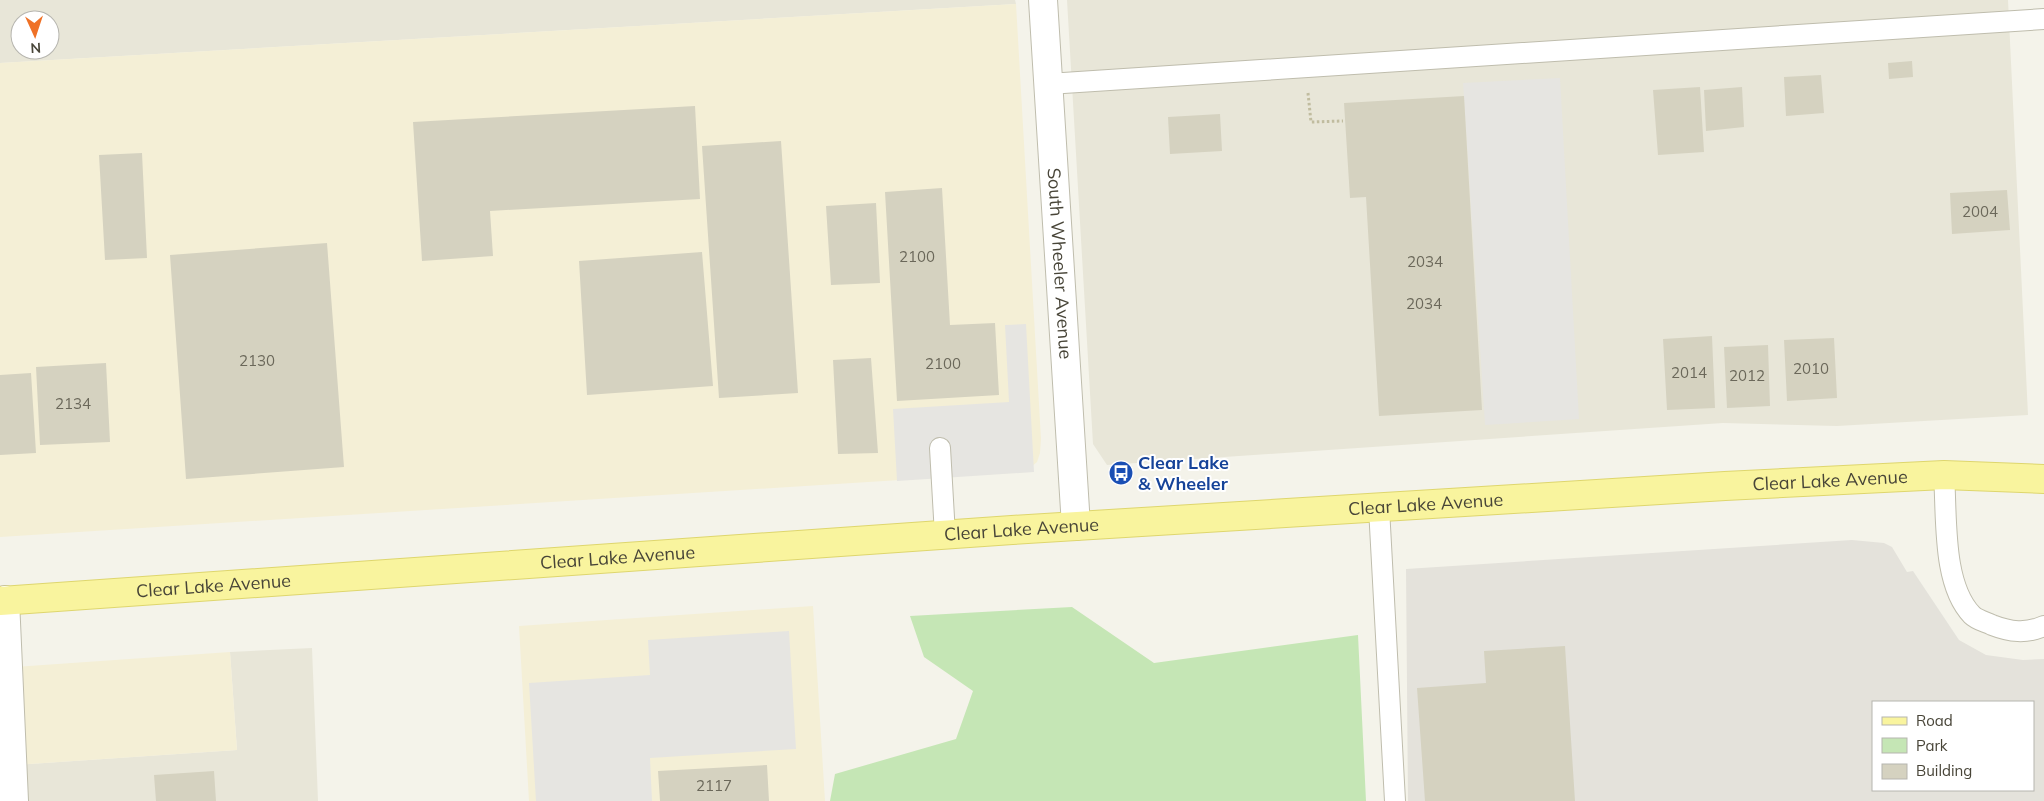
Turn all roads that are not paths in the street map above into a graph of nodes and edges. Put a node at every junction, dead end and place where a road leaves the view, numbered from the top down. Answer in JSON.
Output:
{"nodes":[{"id":1,"x":1043,"y":0,"type":"edge"},
{"id":2,"x":2044,"y":19,"type":"edge"},
{"id":3,"x":1048,"y":84,"type":"junction"},
{"id":4,"x":940,"y":448,"type":"dead end"},
{"id":5,"x":1944,"y":475,"type":"junction"},
{"id":6,"x":2044,"y":479,"type":"edge"},
{"id":7,"x":1380,"y":508,"type":"junction"},
{"id":8,"x":1076,"y":526,"type":"junction"},
{"id":9,"x":944,"y":535,"type":"junction"},
{"id":10,"x":2,"y":600,"type":"edge"},
{"id":11,"x":2044,"y":626,"type":"edge"},
{"id":12,"x":14,"y":801,"type":"edge"},
{"id":13,"x":1395,"y":801,"type":"edge"}],
"edges":[{"from":1,"to":3,"type":"street","name":"South Wheeler Avenue"},
{"from":2,"to":3,"type":"lane"},
{"from":3,"to":8,"type":"street","name":"South Wheeler Avenue"},
{"from":4,"to":9,"type":"lane"},
{"from":5,"to":6,"type":"main road","name":"Clear Lake Avenue"},
{"from":5,"to":7,"type":"main road","name":"Clear Lake Avenue"},
{"from":5,"to":11,"type":"lane"},
{"from":7,"to":8,"type":"main road","name":"Clear Lake Avenue"},
{"from":7,"to":13,"type":"lane"},
{"from":8,"to":9,"type":"main road","name":"Clear Lake Avenue"},
{"from":9,"to":10,"type":"main road","name":"Clear Lake Avenue"},
{"from":10,"to":12,"type":"street"}]}
